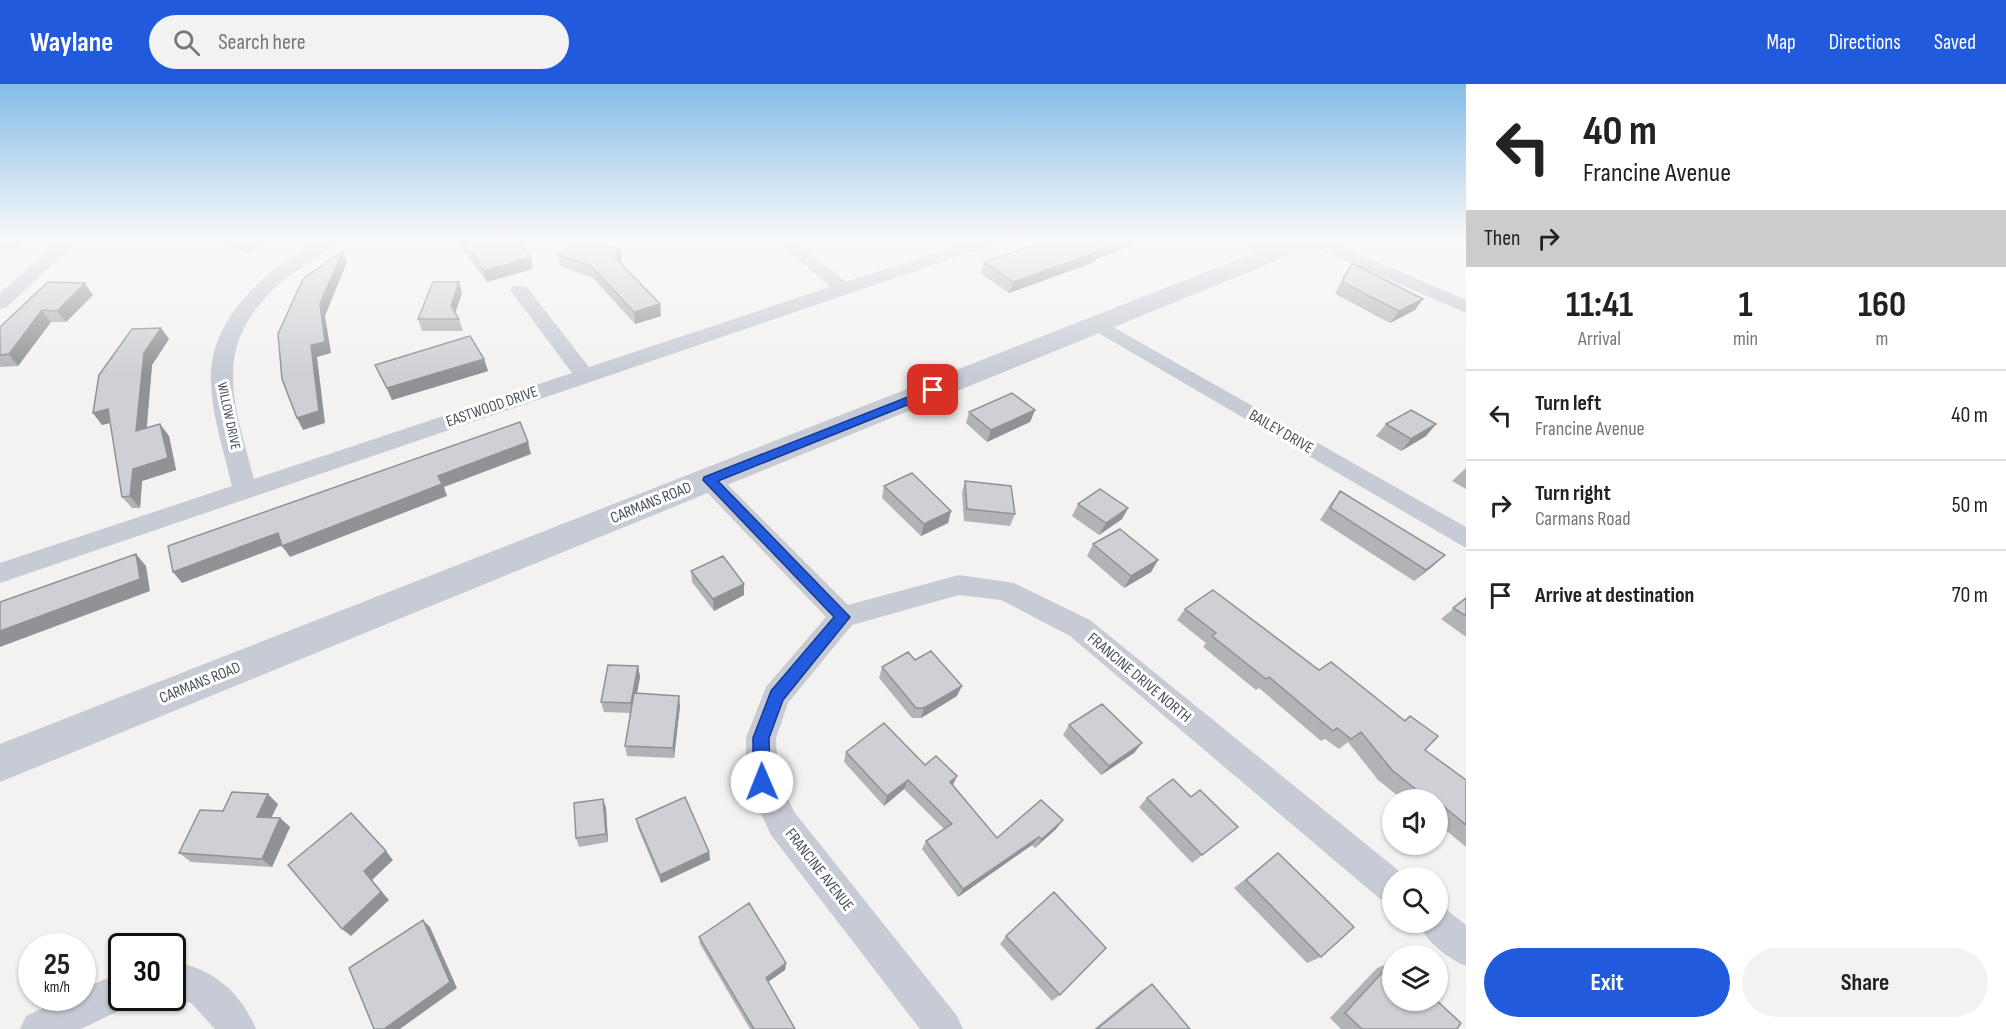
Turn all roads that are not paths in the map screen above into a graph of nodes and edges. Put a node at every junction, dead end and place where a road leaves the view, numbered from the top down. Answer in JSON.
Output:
{"nodes":[{"id":1,"x":19,"y":286,"type":"edge"},
{"id":2,"x":267,"y":286,"type":"edge"},
{"id":3,"x":840,"y":286,"type":"edge"},
{"id":4,"x":852,"y":286,"type":"edge"},
{"id":5,"x":1190,"y":286,"type":"edge"},
{"id":6,"x":1418,"y":286,"type":"edge"},
{"id":7,"x":843,"y":289,"type":"junction"},
{"id":8,"x":519,"y":290,"type":"dead end"},
{"id":9,"x":0,"y":303,"type":"edge"},
{"id":10,"x":1466,"y":307,"type":"edge"},
{"id":11,"x":1097,"y":324,"type":"junction"},
{"id":12,"x":585,"y":376,"type":"junction"},
{"id":13,"x":709,"y":480,"type":"junction"},
{"id":14,"x":245,"y":490,"type":"junction"},
{"id":15,"x":1466,"y":539,"type":"edge"},
{"id":16,"x":0,"y":573,"type":"edge"},
{"id":17,"x":843,"y":617,"type":"junction"},
{"id":18,"x":0,"y":763,"type":"edge"},
{"id":19,"x":1382,"y":879,"type":"edge"},
{"id":20,"x":1448,"y":933,"type":"edge"},
{"id":21,"x":1466,"y":948,"type":"edge"},
{"id":22,"x":186,"y":981,"type":"edge"},
{"id":23,"x":108,"y":997,"type":"edge"},
{"id":24,"x":39,"y":1029,"type":"edge"},
{"id":25,"x":237,"y":1029,"type":"edge"},
{"id":26,"x":944,"y":1029,"type":"edge"}],
"edges":[{"from":1,"to":9,"type":"street"},
{"from":2,"to":14,"type":"street","name":"WILLOW DRIVE"},
{"from":3,"to":7,"type":"street"},
{"from":4,"to":7,"type":"street","name":"EASTWOOD DRIVE"},
{"from":5,"to":11,"type":"street","name":"CARMANS ROAD"},
{"from":6,"to":10,"type":"street"},
{"from":7,"to":12,"type":"street","name":"EASTWOOD DRIVE"},
{"from":8,"to":12,"type":"street"},
{"from":11,"to":13,"type":"street","name":"CARMANS ROAD"},
{"from":11,"to":15,"type":"street","name":"BAILEY DRIVE"},
{"from":12,"to":14,"type":"street","name":"EASTWOOD DRIVE"},
{"from":13,"to":17,"type":"street"},
{"from":13,"to":18,"type":"street","name":"CARMANS ROAD"},
{"from":14,"to":16,"type":"street","name":"EASTWOOD DRIVE"},
{"from":17,"to":19,"type":"street","name":"FRANCINE DRIVE NORTH"},
{"from":17,"to":26,"type":"street","name":"FRANCINE AVENUE"},
{"from":20,"to":21,"type":"street"},
{"from":22,"to":25,"type":"street"},
{"from":23,"to":24,"type":"street"}]}
